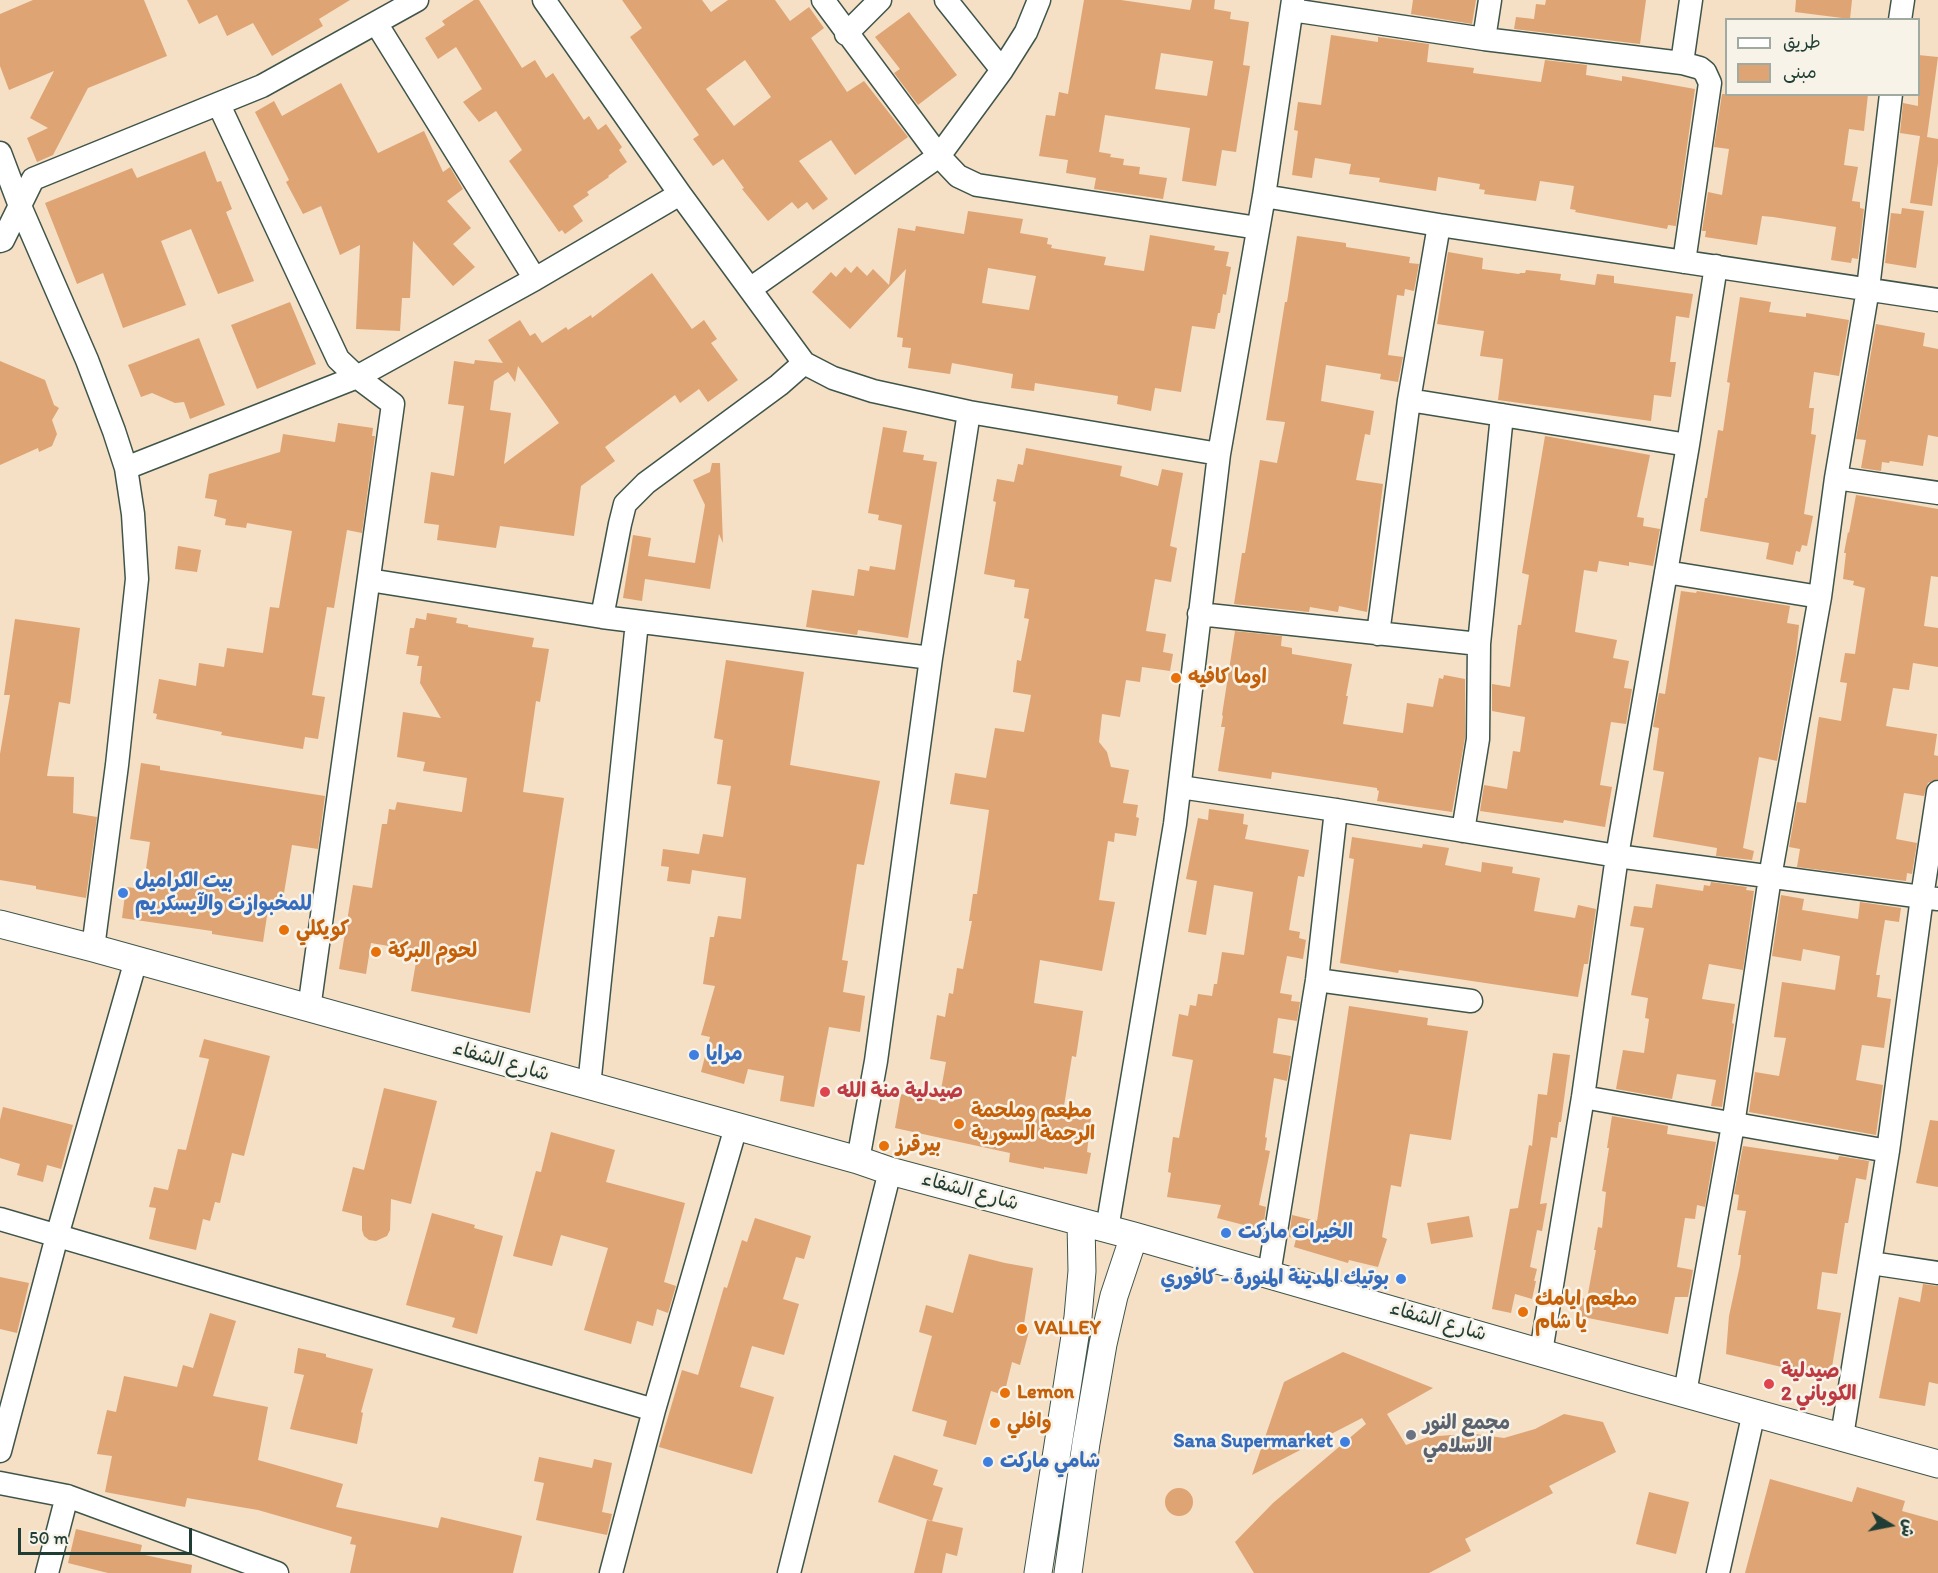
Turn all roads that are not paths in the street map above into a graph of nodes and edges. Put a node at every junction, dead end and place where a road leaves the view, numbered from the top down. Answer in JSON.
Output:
{"nodes":[{"id":1,"x":417,"y":0,"type":"edge"},
{"id":2,"x":544,"y":0,"type":"edge"},
{"id":3,"x":823,"y":0,"type":"edge"},
{"id":4,"x":880,"y":0,"type":"edge"},
{"id":5,"x":946,"y":0,"type":"edge"},
{"id":6,"x":1039,"y":0,"type":"edge"},
{"id":7,"x":1490,"y":0,"type":"edge"},
{"id":8,"x":1691,"y":0,"type":"edge"},
{"id":9,"x":1903,"y":0,"type":"edge"},
{"id":10,"x":1292,"y":5,"type":"edge"},
{"id":11,"x":1900,"y":18,"type":"edge"},
{"id":12,"x":376,"y":23,"type":"junction"},
{"id":13,"x":846,"y":34,"type":"junction"},
{"id":14,"x":1484,"y":39,"type":"junction"},
{"id":15,"x":1682,"y":63,"type":"junction"},
{"id":16,"x":1002,"y":70,"type":"junction"},
{"id":17,"x":1891,"y":96,"type":"edge"},
{"id":18,"x":219,"y":105,"type":"junction"},
{"id":19,"x":0,"y":153,"type":"edge"},
{"id":20,"x":939,"y":156,"type":"junction"},
{"id":21,"x":680,"y":194,"type":"junction"},
{"id":22,"x":1263,"y":196,"type":"junction"},
{"id":23,"x":20,"y":206,"type":"junction"},
{"id":24,"x":1439,"y":225,"type":"junction"},
{"id":25,"x":1258,"y":228,"type":"junction"},
{"id":26,"x":0,"y":241,"type":"edge"},
{"id":27,"x":1684,"y":262,"type":"junction"},
{"id":28,"x":1716,"y":266,"type":"junction"},
{"id":29,"x":535,"y":279,"type":"junction"},
{"id":30,"x":750,"y":289,"type":"junction"},
{"id":31,"x":1868,"y":289,"type":"junction"},
{"id":32,"x":1938,"y":300,"type":"edge"},
{"id":33,"x":804,"y":363,"type":"junction"},
{"id":34,"x":357,"y":377,"type":"junction"},
{"id":35,"x":1409,"y":400,"type":"junction"},
{"id":36,"x":969,"y":412,"type":"junction"},
{"id":37,"x":1502,"y":415,"type":"junction"},
{"id":38,"x":1688,"y":445,"type":"junction"},
{"id":39,"x":1219,"y":454,"type":"junction"},
{"id":40,"x":126,"y":468,"type":"junction"},
{"id":41,"x":1836,"y":478,"type":"junction"},
{"id":42,"x":1938,"y":493,"type":"edge"},
{"id":43,"x":1666,"y":572,"type":"junction"},
{"id":44,"x":369,"y":580,"type":"junction"},
{"id":45,"x":1820,"y":597,"type":"junction"},
{"id":46,"x":1200,"y":614,"type":"junction"},
{"id":47,"x":602,"y":617,"type":"junction"},
{"id":48,"x":638,"y":622,"type":"junction"},
{"id":49,"x":1378,"y":634,"type":"junction"},
{"id":50,"x":1479,"y":644,"type":"junction"},
{"id":51,"x":931,"y":658,"type":"junction"},
{"id":52,"x":1180,"y":787,"type":"junction"},
{"id":53,"x":1938,"y":792,"type":"edge"},
{"id":54,"x":1336,"y":810,"type":"junction"},
{"id":55,"x":1463,"y":831,"type":"junction"},
{"id":56,"x":1617,"y":856,"type":"junction"},
{"id":57,"x":1770,"y":877,"type":"junction"},
{"id":58,"x":1930,"y":898,"type":"edge"},
{"id":59,"x":0,"y":924,"type":"edge"},
{"id":60,"x":93,"y":948,"type":"junction"},
{"id":61,"x":136,"y":960,"type":"junction"},
{"id":62,"x":1317,"y":980,"type":"junction"},
{"id":63,"x":1471,"y":1001,"type":"dead end"},
{"id":64,"x":309,"y":1009,"type":"junction"},
{"id":65,"x":589,"y":1086,"type":"junction"},
{"id":66,"x":1583,"y":1097,"type":"junction"},
{"id":67,"x":1733,"y":1125,"type":"junction"},
{"id":68,"x":736,"y":1127,"type":"junction"},
{"id":69,"x":1888,"y":1151,"type":"junction"},
{"id":70,"x":858,"y":1160,"type":"junction"},
{"id":71,"x":890,"y":1171,"type":"junction"},
{"id":72,"x":0,"y":1219,"type":"edge"},
{"id":73,"x":1081,"y":1222,"type":"junction"},
{"id":74,"x":1107,"y":1229,"type":"junction"},
{"id":75,"x":57,"y":1236,"type":"junction"},
{"id":76,"x":1134,"y":1236,"type":"junction"},
{"id":77,"x":1871,"y":1263,"type":"junction"},
{"id":78,"x":1938,"y":1273,"type":"edge"},
{"id":79,"x":1269,"y":1274,"type":"junction"},
{"id":80,"x":1541,"y":1352,"type":"junction"},
{"id":81,"x":1685,"y":1393,"type":"junction"},
{"id":82,"x":654,"y":1410,"type":"junction"},
{"id":83,"x":1754,"y":1412,"type":"junction"},
{"id":84,"x":1842,"y":1436,"type":"junction"},
{"id":85,"x":0,"y":1451,"type":"edge"},
{"id":86,"x":1938,"y":1464,"type":"edge"},
{"id":87,"x":0,"y":1483,"type":"edge"},
{"id":88,"x":67,"y":1496,"type":"junction"},
{"id":89,"x":246,"y":1568,"type":"edge"},
{"id":90,"x":47,"y":1573,"type":"edge"},
{"id":91,"x":278,"y":1573,"type":"edge"},
{"id":92,"x":611,"y":1573,"type":"edge"},
{"id":93,"x":789,"y":1573,"type":"edge"},
{"id":94,"x":1038,"y":1573,"type":"edge"},
{"id":95,"x":1068,"y":1573,"type":"edge"},
{"id":96,"x":1718,"y":1573,"type":"edge"}],
"edges":[{"from":1,"to":12,"type":"street"},
{"from":2,"to":21,"type":"street"},
{"from":3,"to":13,"type":"street"},
{"from":4,"to":13,"type":"street"},
{"from":5,"to":16,"type":"street"},
{"from":6,"to":16,"type":"street"},
{"from":7,"to":14,"type":"street"},
{"from":8,"to":15,"type":"street"},
{"from":9,"to":11,"type":"street"},
{"from":10,"to":14,"type":"street"},
{"from":10,"to":22,"type":"street"},
{"from":12,"to":18,"type":"street"},
{"from":12,"to":29,"type":"street"},
{"from":13,"to":20,"type":"street"},
{"from":14,"to":15,"type":"street"},
{"from":15,"to":27,"type":"street"},
{"from":16,"to":20,"type":"street"},
{"from":17,"to":31,"type":"street"},
{"from":18,"to":23,"type":"street"},
{"from":18,"to":34,"type":"street"},
{"from":19,"to":23,"type":"street"},
{"from":20,"to":25,"type":"street"},
{"from":20,"to":30,"type":"street"},
{"from":21,"to":29,"type":"street"},
{"from":21,"to":30,"type":"street"},
{"from":22,"to":24,"type":"street"},
{"from":22,"to":25,"type":"street"},
{"from":23,"to":26,"type":"street"},
{"from":23,"to":40,"type":"street"},
{"from":24,"to":27,"type":"street"},
{"from":24,"to":35,"type":"street"},
{"from":25,"to":39,"type":"street"},
{"from":27,"to":28,"type":"street"},
{"from":28,"to":31,"type":"street"},
{"from":28,"to":38,"type":"street"},
{"from":29,"to":34,"type":"street"},
{"from":30,"to":33,"type":"street"},
{"from":31,"to":32,"type":"street"},
{"from":31,"to":41,"type":"street"},
{"from":33,"to":36,"type":"street"},
{"from":33,"to":47,"type":"street"},
{"from":34,"to":40,"type":"street"},
{"from":34,"to":44,"type":"street"},
{"from":35,"to":37,"type":"street"},
{"from":35,"to":49,"type":"street"},
{"from":36,"to":39,"type":"street"},
{"from":36,"to":51,"type":"street"},
{"from":37,"to":38,"type":"street"},
{"from":37,"to":50,"type":"street"},
{"from":38,"to":43,"type":"street"},
{"from":39,"to":46,"type":"street"},
{"from":40,"to":60,"type":"street"},
{"from":41,"to":42,"type":"street"},
{"from":41,"to":45,"type":"street"},
{"from":43,"to":45,"type":"street"},
{"from":43,"to":56,"type":"street"},
{"from":44,"to":47,"type":"street"},
{"from":44,"to":64,"type":"street"},
{"from":45,"to":57,"type":"street"},
{"from":46,"to":49,"type":"street"},
{"from":46,"to":52,"type":"street"},
{"from":47,"to":48,"type":"street"},
{"from":48,"to":51,"type":"street"},
{"from":48,"to":65,"type":"street"},
{"from":49,"to":50,"type":"street"},
{"from":50,"to":55,"type":"street"},
{"from":51,"to":70,"type":"street"},
{"from":52,"to":54,"type":"street"},
{"from":52,"to":74,"type":"street"},
{"from":53,"to":58,"type":"street"},
{"from":54,"to":55,"type":"street"},
{"from":54,"to":62,"type":"street"},
{"from":55,"to":56,"type":"street"},
{"from":56,"to":57,"type":"street"},
{"from":56,"to":66,"type":"street"},
{"from":57,"to":58,"type":"street"},
{"from":57,"to":67,"type":"street"},
{"from":58,"to":69,"type":"street"},
{"from":59,"to":60,"type":"street","name":"شارع الشفاء"},
{"from":60,"to":61,"type":"street","name":"شارع الشفاء"},
{"from":61,"to":64,"type":"street","name":"شارع الشفاء"},
{"from":61,"to":75,"type":"street"},
{"from":62,"to":63,"type":"street"},
{"from":62,"to":79,"type":"street"},
{"from":64,"to":65,"type":"street","name":"شارع الشفاء"},
{"from":65,"to":68,"type":"street","name":"شارع الشفاء"},
{"from":66,"to":67,"type":"street"},
{"from":66,"to":80,"type":"street"},
{"from":67,"to":69,"type":"street"},
{"from":67,"to":81,"type":"street"},
{"from":68,"to":70,"type":"street","name":"شارع الشفاء"},
{"from":68,"to":82,"type":"street"},
{"from":69,"to":77,"type":"street"},
{"from":70,"to":71,"type":"street","name":"شارع الشفاء"},
{"from":71,"to":73,"type":"street","name":"شارع الشفاء"},
{"from":71,"to":93,"type":"street"},
{"from":72,"to":75,"type":"street"},
{"from":73,"to":74,"type":"street","name":"شارع الشفاء"},
{"from":73,"to":94,"type":"street"},
{"from":74,"to":76,"type":"street","name":"شارع الشفاء"},
{"from":75,"to":82,"type":"street"},
{"from":75,"to":85,"type":"street"},
{"from":76,"to":79,"type":"street","name":"شارع الشفاء"},
{"from":76,"to":95,"type":"street"},
{"from":77,"to":78,"type":"street"},
{"from":77,"to":84,"type":"street"},
{"from":79,"to":80,"type":"street","name":"شارع الشفاء"},
{"from":80,"to":81,"type":"street","name":"شارع الشفاء"},
{"from":81,"to":83,"type":"street","name":"شارع الشفاء"},
{"from":82,"to":92,"type":"street"},
{"from":83,"to":84,"type":"street","name":"شارع الشفاء"},
{"from":83,"to":96,"type":"street"},
{"from":84,"to":86,"type":"street","name":"شارع الشفاء"},
{"from":87,"to":88,"type":"street"},
{"from":88,"to":89,"type":"street"},
{"from":88,"to":90,"type":"street"},
{"from":89,"to":91,"type":"street"}]}
